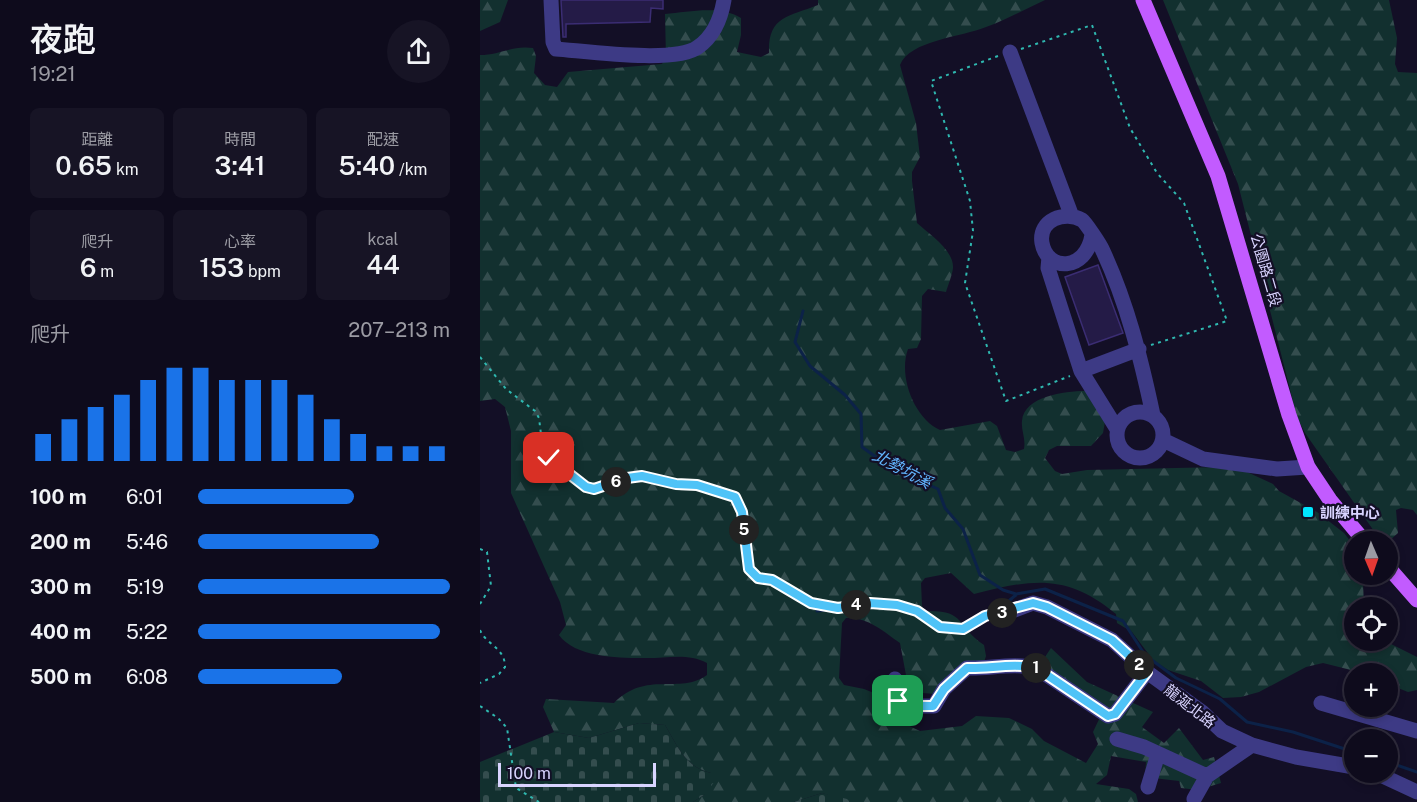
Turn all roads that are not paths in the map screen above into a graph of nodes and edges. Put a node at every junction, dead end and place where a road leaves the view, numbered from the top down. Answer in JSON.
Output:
{"nodes":[{"id":1,"x":551,"y":0,"type":"edge"},
{"id":2,"x":724,"y":0,"type":"edge"},
{"id":3,"x":1143,"y":0,"type":"edge"},
{"id":4,"x":1010,"y":52,"type":"road end"},
{"id":5,"x":1071,"y":214,"type":"junction"},
{"id":6,"x":1092,"y":235,"type":"junction"},
{"id":7,"x":1049,"y":257,"type":"junction"},
{"id":8,"x":1139,"y":349,"type":"junction"},
{"id":9,"x":1082,"y":371,"type":"junction"},
{"id":10,"x":1153,"y":415,"type":"junction"},
{"id":11,"x":1117,"y":429,"type":"junction"},
{"id":12,"x":1163,"y":440,"type":"junction"},
{"id":13,"x":1308,"y":467,"type":"junction"},
{"id":14,"x":1356,"y":531,"type":"edge"},
{"id":15,"x":1398,"y":578,"type":"edge"},
{"id":16,"x":1417,"y":600,"type":"edge"},
{"id":17,"x":1009,"y":612,"type":"road end"},
{"id":18,"x":1147,"y":672,"type":"junction"},
{"id":19,"x":895,"y":679,"type":"dead end"},
{"id":20,"x":1321,"y":703,"type":"dead end"},
{"id":21,"x":1417,"y":731,"type":"edge"},
{"id":22,"x":1116,"y":739,"type":"dead end"},
{"id":23,"x":1252,"y":745,"type":"junction"},
{"id":24,"x":1158,"y":754,"type":"junction"},
{"id":25,"x":1344,"y":765,"type":"edge"},
{"id":26,"x":1207,"y":776,"type":"junction"},
{"id":27,"x":1394,"y":783,"type":"edge"},
{"id":28,"x":1148,"y":788,"type":"dead end"},
{"id":29,"x":1416,"y":795,"type":"edge"},
{"id":30,"x":1194,"y":799,"type":"dead end"}],
"edges":[{"from":1,"to":2,"type":"street"},
{"from":3,"to":13,"type":"main road","name":"公園路二段"},
{"from":4,"to":5,"type":"street"},
{"from":5,"to":6,"type":"street"},
{"from":5,"to":7,"type":"street"},
{"from":6,"to":7,"type":"street"},
{"from":6,"to":8,"type":"street"},
{"from":7,"to":9,"type":"street"},
{"from":8,"to":9,"type":"street"},
{"from":8,"to":10,"type":"street"},
{"from":9,"to":11,"type":"street"},
{"from":10,"to":11,"type":"street"},
{"from":10,"to":12,"type":"street"},
{"from":11,"to":12,"type":"street"},
{"from":12,"to":13,"type":"street"},
{"from":13,"to":14,"type":"main road","name":"公園路二段"},
{"from":15,"to":16,"type":"main road"},
{"from":17,"to":18,"type":"street","name":"龍涎北路"},
{"from":18,"to":19,"type":"street"},
{"from":18,"to":23,"type":"street","name":"龍涎北路"},
{"from":20,"to":21,"type":"street"},
{"from":22,"to":24,"type":"street"},
{"from":23,"to":25,"type":"street","name":"龍涎北路"},
{"from":23,"to":26,"type":"street"},
{"from":24,"to":26,"type":"street"},
{"from":24,"to":28,"type":"street"},
{"from":26,"to":30,"type":"street"},
{"from":27,"to":29,"type":"street"}]}
